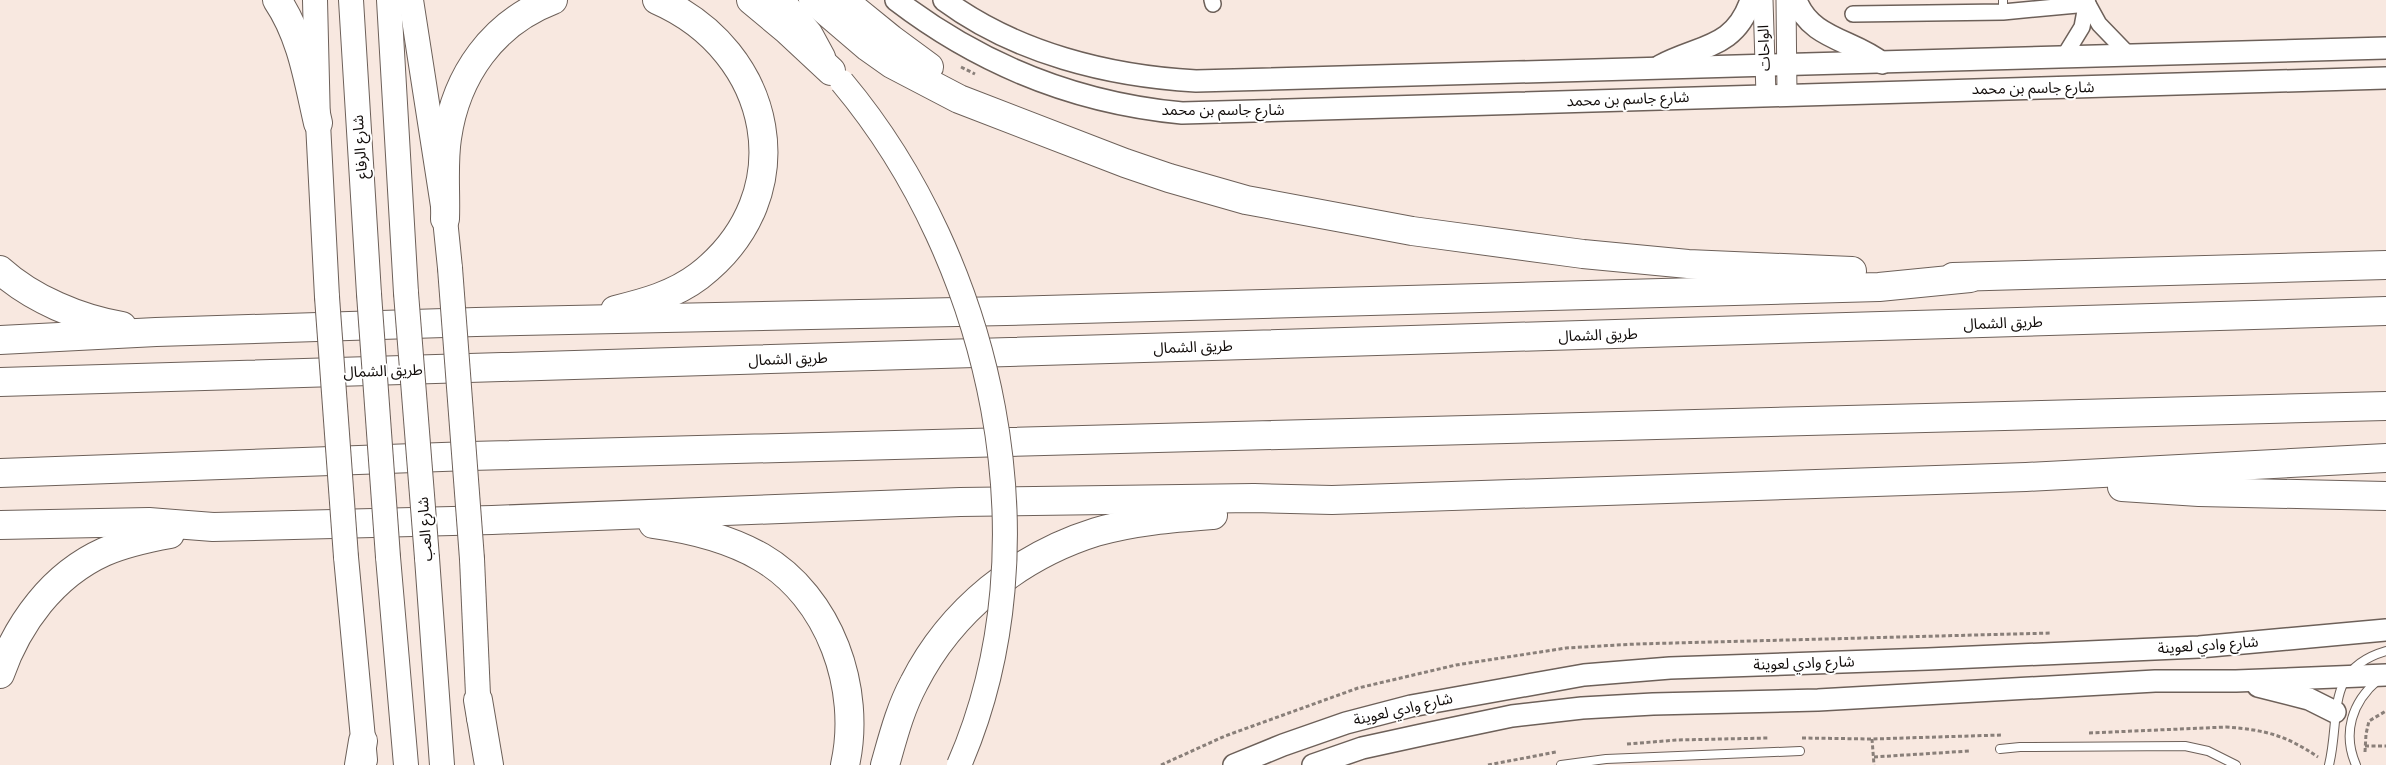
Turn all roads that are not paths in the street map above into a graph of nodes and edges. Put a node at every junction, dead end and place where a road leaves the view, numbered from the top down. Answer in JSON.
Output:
{"nodes":[{"id":1,"x":277,"y":0,"type":"edge"},
{"id":2,"x":315,"y":0,"type":"edge"},
{"id":3,"x":351,"y":0,"type":"edge"},
{"id":4,"x":389,"y":0,"type":"edge"},
{"id":5,"x":411,"y":0,"type":"edge"},
{"id":6,"x":553,"y":0,"type":"edge"},
{"id":7,"x":658,"y":0,"type":"edge"},
{"id":8,"x":751,"y":0,"type":"edge"},
{"id":9,"x":782,"y":0,"type":"edge"},
{"id":10,"x":812,"y":0,"type":"edge"},
{"id":11,"x":843,"y":0,"type":"edge"},
{"id":12,"x":896,"y":0,"type":"edge"},
{"id":13,"x":944,"y":0,"type":"edge"},
{"id":14,"x":1751,"y":0,"type":"edge"},
{"id":15,"x":1763,"y":0,"type":"edge"},
{"id":16,"x":1786,"y":0,"type":"edge"},
{"id":17,"x":1796,"y":0,"type":"edge"},
{"id":18,"x":2088,"y":2,"type":"edge"},
{"id":19,"x":2003,"y":6,"type":"edge"},
{"id":20,"x":1853,"y":14,"type":"dead end"},
{"id":21,"x":2386,"y":48,"type":"edge"},
{"id":22,"x":2128,"y":54,"type":"junction"},
{"id":23,"x":2063,"y":58,"type":"junction"},
{"id":24,"x":1882,"y":63,"type":"junction"},
{"id":25,"x":1765,"y":66,"type":"junction"},
{"id":26,"x":1787,"y":66,"type":"junction"},
{"id":27,"x":1652,"y":70,"type":"junction"},
{"id":28,"x":836,"y":77,"type":"junction"},
{"id":29,"x":2386,"y":78,"type":"edge"},
{"id":30,"x":1787,"y":94,"type":"junction"},
{"id":31,"x":1766,"y":95,"type":"junction"},
{"id":32,"x":318,"y":123,"type":"junction"},
{"id":33,"x":1023,"y":124,"type":"junction"},
{"id":34,"x":445,"y":218,"type":"junction"},
{"id":35,"x":2386,"y":265,"type":"edge"},
{"id":36,"x":0,"y":270,"type":"edge"},
{"id":37,"x":1970,"y":278,"type":"junction"},
{"id":38,"x":2386,"y":311,"type":"edge"},
{"id":39,"x":556,"y":322,"type":"junction"},
{"id":40,"x":156,"y":332,"type":"junction"},
{"id":41,"x":0,"y":340,"type":"edge"},
{"id":42,"x":0,"y":382,"type":"edge"},
{"id":43,"x":2386,"y":406,"type":"edge"},
{"id":44,"x":2386,"y":458,"type":"edge"},
{"id":45,"x":0,"y":473,"type":"edge"},
{"id":46,"x":2026,"y":477,"type":"junction"},
{"id":47,"x":2386,"y":496,"type":"edge"},
{"id":48,"x":1332,"y":500,"type":"junction"},
{"id":49,"x":574,"y":515,"type":"junction"},
{"id":50,"x":0,"y":525,"type":"edge"},
{"id":51,"x":213,"y":526,"type":"junction"},
{"id":52,"x":2386,"y":630,"type":"edge"},
{"id":53,"x":2386,"y":651,"type":"edge"},
{"id":54,"x":0,"y":674,"type":"edge"},
{"id":55,"x":2386,"y":675,"type":"edge"},
{"id":56,"x":2347,"y":676,"type":"junction"},
{"id":57,"x":2236,"y":681,"type":"junction"},
{"id":58,"x":478,"y":700,"type":"junction"},
{"id":59,"x":2335,"y":712,"type":"junction"},
{"id":60,"x":2000,"y":749,"type":"dead end"},
{"id":61,"x":1800,"y":751,"type":"dead end"},
{"id":62,"x":363,"y":757,"type":"edge"},
{"id":63,"x":406,"y":765,"type":"edge"},
{"id":64,"x":442,"y":765,"type":"edge"},
{"id":65,"x":481,"y":765,"type":"edge"},
{"id":66,"x":489,"y":765,"type":"edge"},
{"id":67,"x":845,"y":765,"type":"edge"},
{"id":68,"x":885,"y":765,"type":"edge"},
{"id":69,"x":959,"y":765,"type":"edge"},
{"id":70,"x":1234,"y":765,"type":"edge"},
{"id":71,"x":1312,"y":765,"type":"edge"},
{"id":72,"x":1561,"y":765,"type":"edge"},
{"id":73,"x":2236,"y":765,"type":"edge"},
{"id":74,"x":2329,"y":765,"type":"edge"},
{"id":75,"x":2356,"y":765,"type":"edge"}],
"edges":[{"from":1,"to":32,"type":"highway"},
{"from":2,"to":32,"type":"main road"},
{"from":3,"to":63,"type":"main road","name":"شارع الرفاع","bridge":true},
{"from":4,"to":64,"type":"main road","name":"شارع العب","bridge":true},
{"from":5,"to":34,"type":"main road"},
{"from":6,"to":34,"type":"highway"},
{"from":7,"to":39,"type":"highway"},
{"from":8,"to":28,"type":"highway"},
{"from":9,"to":28,"type":"main road"},
{"from":10,"to":33,"type":"highway"},
{"from":11,"to":33,"type":"highway"},
{"from":12,"to":31,"type":"main road","name":"شارع جاسم بن محمد"},
{"from":13,"to":27,"type":"main road","name":"شارع جاسم بن محمد"},
{"from":14,"to":27,"type":"main road"},
{"from":15,"to":25,"type":"street","name":"الواحات"},
{"from":16,"to":26,"type":"street","name":"الواحات"},
{"from":17,"to":24,"type":"main road"},
{"from":18,"to":19,"type":"street"},
{"from":18,"to":22,"type":"street"},
{"from":18,"to":23,"type":"street"},
{"from":19,"to":20,"type":"street"},
{"from":21,"to":22,"type":"main road","name":"شارع جاسم بن محمد"},
{"from":22,"to":23,"type":"main road","name":"شارع جاسم بن محمد"},
{"from":23,"to":24,"type":"main road","name":"شارع جاسم بن محمد"},
{"from":24,"to":26,"type":"main road","name":"شارع جاسم بن محمد"},
{"from":25,"to":26,"type":"main road","name":"شارع جاسم بن محمد"},
{"from":25,"to":27,"type":"main road","name":"شارع جاسم بن محمد"},
{"from":25,"to":31,"type":"street","name":"الواحات"},
{"from":26,"to":30,"type":"street","name":"الواحات"},
{"from":28,"to":69,"type":"main road","bridge":true},
{"from":29,"to":30,"type":"main road","name":"شارع جاسم بن محمد"},
{"from":30,"to":31,"type":"main road","name":"شارع جاسم بن محمد"},
{"from":32,"to":62,"type":"main road","bridge":true},
{"from":33,"to":37,"type":"highway"},
{"from":34,"to":58,"type":"main road","bridge":true},
{"from":35,"to":37,"type":"highway"},
{"from":36,"to":40,"type":"highway"},
{"from":37,"to":39,"type":"highway"},
{"from":38,"to":42,"type":"highway","name":"طريق الشمال"},
{"from":39,"to":40,"type":"highway"},
{"from":40,"to":41,"type":"highway"},
{"from":43,"to":45,"type":"highway"},
{"from":44,"to":46,"type":"highway"},
{"from":46,"to":47,"type":"highway"},
{"from":46,"to":48,"type":"highway"},
{"from":48,"to":49,"type":"highway"},
{"from":48,"to":68,"type":"highway"},
{"from":49,"to":51,"type":"highway"},
{"from":49,"to":67,"type":"highway"},
{"from":50,"to":51,"type":"highway"},
{"from":51,"to":54,"type":"highway"},
{"from":52,"to":70,"type":"main road","name":"شارع وادي لعوينة"},
{"from":53,"to":56,"type":"lane"},
{"from":55,"to":56,"type":"main road","name":"شارع وادي لعوينة"},
{"from":55,"to":75,"type":"lane"},
{"from":56,"to":57,"type":"main road","name":"شارع وادي لعوينة"},
{"from":56,"to":59,"type":"lane"},
{"from":57,"to":59,"type":"main road"},
{"from":57,"to":71,"type":"main road","name":"شارع وادي لعوينة"},
{"from":58,"to":65,"type":"main road"},
{"from":58,"to":66,"type":"highway"},
{"from":59,"to":74,"type":"lane"},
{"from":60,"to":73,"type":"lane"},
{"from":61,"to":72,"type":"lane"}]}
